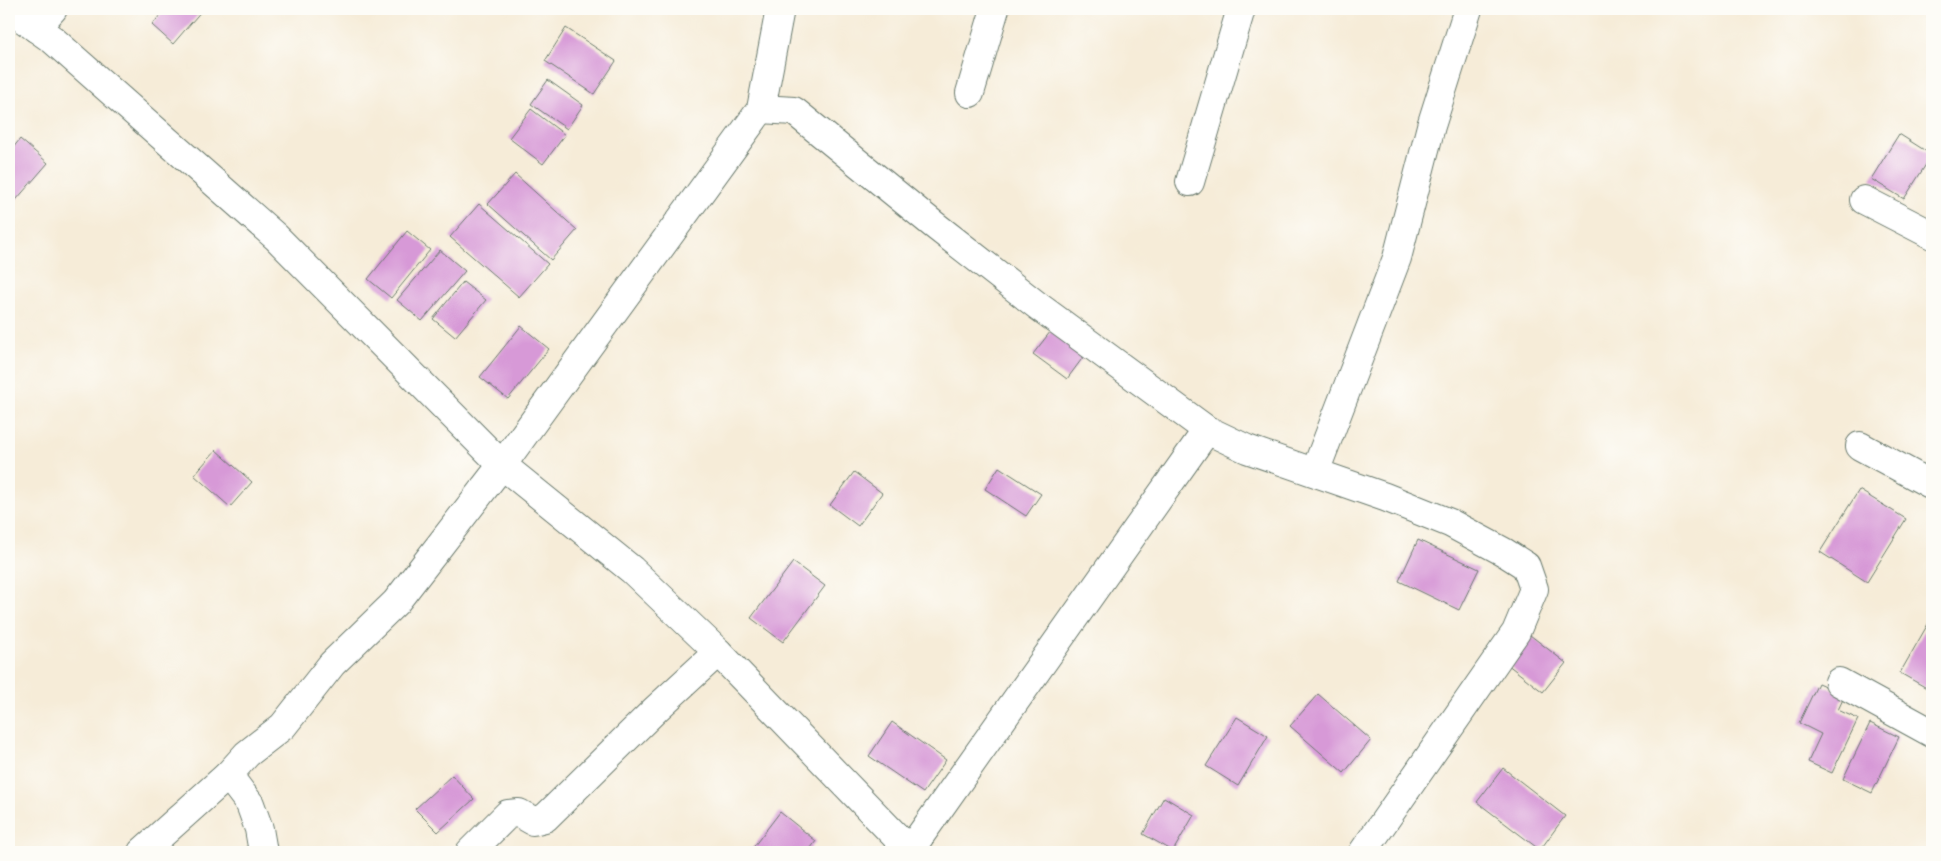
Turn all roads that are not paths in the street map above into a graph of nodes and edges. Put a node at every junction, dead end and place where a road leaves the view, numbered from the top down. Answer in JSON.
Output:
{"nodes":[{"id":1,"x":9,"y":9,"type":"edge"},
{"id":2,"x":780,"y":9,"type":"edge"},
{"id":3,"x":995,"y":9,"type":"edge"},
{"id":4,"x":1241,"y":9,"type":"edge"},
{"id":5,"x":1468,"y":9,"type":"edge"},
{"id":6,"x":44,"y":18,"type":"edge"},
{"id":7,"x":970,"y":93,"type":"dead end"},
{"id":8,"x":760,"y":109,"type":"junction"},
{"id":9,"x":1190,"y":182,"type":"dead end"},
{"id":10,"x":1864,"y":200,"type":"dead end"},
{"id":11,"x":1932,"y":235,"type":"edge"},
{"id":12,"x":1207,"y":430,"type":"junction"},
{"id":13,"x":1860,"y":446,"type":"dead end"},
{"id":14,"x":502,"y":465,"type":"junction"},
{"id":15,"x":1315,"y":472,"type":"junction"},
{"id":16,"x":1932,"y":485,"type":"edge"},
{"id":17,"x":718,"y":652,"type":"junction"},
{"id":18,"x":1839,"y":682,"type":"dead end"},
{"id":19,"x":1932,"y":733,"type":"edge"},
{"id":20,"x":228,"y":775,"type":"junction"},
{"id":21,"x":910,"y":851,"type":"edge"},
{"id":22,"x":142,"y":852,"type":"edge"},
{"id":23,"x":263,"y":852,"type":"edge"},
{"id":24,"x":470,"y":852,"type":"edge"},
{"id":25,"x":1363,"y":852,"type":"edge"}],
"edges":[{"from":1,"to":6,"type":"street"},
{"from":2,"to":8,"type":"street"},
{"from":3,"to":7,"type":"street"},
{"from":4,"to":9,"type":"street"},
{"from":5,"to":15,"type":"street"},
{"from":6,"to":14,"type":"street"},
{"from":8,"to":12,"type":"street"},
{"from":8,"to":14,"type":"street"},
{"from":10,"to":11,"type":"street"},
{"from":12,"to":15,"type":"street"},
{"from":12,"to":21,"type":"street"},
{"from":13,"to":16,"type":"street"},
{"from":14,"to":17,"type":"street"},
{"from":14,"to":20,"type":"street"},
{"from":15,"to":25,"type":"street"},
{"from":17,"to":21,"type":"street"},
{"from":17,"to":24,"type":"street"},
{"from":18,"to":19,"type":"street"},
{"from":20,"to":22,"type":"street"},
{"from":20,"to":23,"type":"street"}]}
